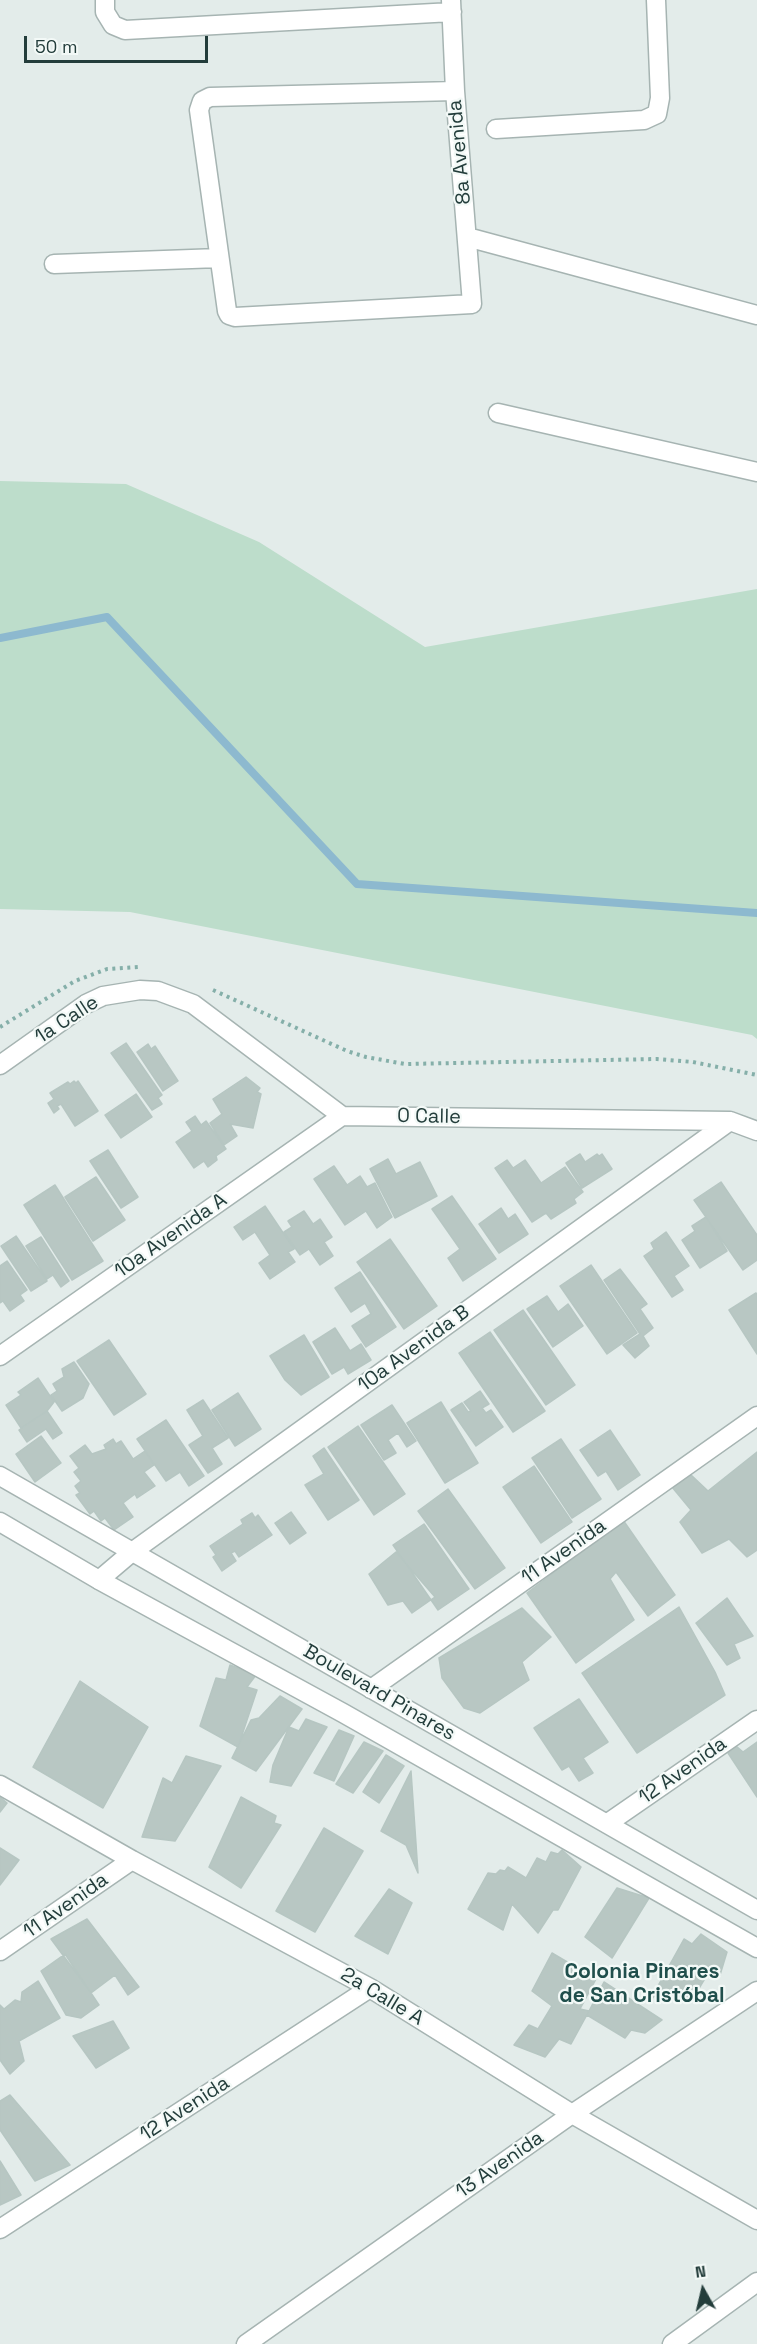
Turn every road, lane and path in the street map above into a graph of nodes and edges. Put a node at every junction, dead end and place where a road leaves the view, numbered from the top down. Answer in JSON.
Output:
{"nodes":[{"id":1,"x":105,"y":0,"type":"edge"},
{"id":2,"x":656,"y":0,"type":"edge"},
{"id":3,"x":452,"y":6,"type":"edge"},
{"id":4,"x":454,"y":92,"type":"junction"},
{"id":5,"x":496,"y":129,"type":"dead end"},
{"id":6,"x":467,"y":237,"type":"junction"},
{"id":7,"x":219,"y":258,"type":"junction"},
{"id":8,"x":54,"y":264,"type":"dead end"},
{"id":9,"x":757,"y":315,"type":"edge"},
{"id":10,"x":498,"y":413,"type":"dead end"},
{"id":11,"x":757,"y":472,"type":"edge"},
{"id":12,"x":144,"y":967,"type":"dead end"},
{"id":13,"x":205,"y":987,"type":"dead end"},
{"id":14,"x":0,"y":1028,"type":"edge"},
{"id":15,"x":0,"y":1065,"type":"edge"},
{"id":16,"x":757,"y":1075,"type":"edge"},
{"id":17,"x":342,"y":1116,"type":"junction"},
{"id":18,"x":730,"y":1121,"type":"junction"},
{"id":19,"x":757,"y":1131,"type":"edge"},
{"id":20,"x":0,"y":1356,"type":"edge"},
{"id":21,"x":757,"y":1416,"type":"edge"},
{"id":22,"x":0,"y":1476,"type":"edge"},
{"id":23,"x":0,"y":1522,"type":"edge"},
{"id":24,"x":132,"y":1552,"type":"junction"},
{"id":25,"x":99,"y":1580,"type":"junction"},
{"id":26,"x":371,"y":1689,"type":"junction"},
{"id":27,"x":757,"y":1720,"type":"edge"},
{"id":28,"x":0,"y":1785,"type":"edge"},
{"id":29,"x":608,"y":1823,"type":"junction"},
{"id":30,"x":132,"y":1860,"type":"junction"},
{"id":31,"x":757,"y":1910,"type":"edge"},
{"id":32,"x":757,"y":1948,"type":"edge"},
{"id":33,"x":0,"y":1951,"type":"edge"},
{"id":34,"x":370,"y":1988,"type":"junction"},
{"id":35,"x":757,"y":1991,"type":"edge"},
{"id":36,"x":572,"y":2114,"type":"junction"},
{"id":37,"x":757,"y":2220,"type":"edge"},
{"id":38,"x":0,"y":2229,"type":"edge"},
{"id":39,"x":757,"y":2282,"type":"edge"},
{"id":40,"x":246,"y":2344,"type":"edge"},
{"id":41,"x":672,"y":2344,"type":"edge"}],
"edges":[{"from":1,"to":3,"type":"street"},
{"from":2,"to":5,"type":"street"},
{"from":3,"to":4,"type":"street","name":"8a Avenida"},
{"from":4,"to":6,"type":"street","name":"8a Avenida"},
{"from":4,"to":7,"type":"street"},
{"from":6,"to":7,"type":"street","name":"8a Avenida"},
{"from":6,"to":9,"type":"street"},
{"from":7,"to":8,"type":"street"},
{"from":10,"to":11,"type":"street"},
{"from":12,"to":14,"type":"path"},
{"from":13,"to":16,"type":"path"},
{"from":15,"to":17,"type":"street","name":"1a Calle"},
{"from":17,"to":18,"type":"street","name":"0 Calle"},
{"from":17,"to":20,"type":"street","name":"10a Avenida A"},
{"from":18,"to":19,"type":"street","name":"0 Calle"},
{"from":18,"to":24,"type":"street","name":"10a Avenida B"},
{"from":21,"to":26,"type":"street","name":"11 Avenida"},
{"from":22,"to":24,"type":"street","name":"Boulevard Pinares"},
{"from":23,"to":25,"type":"street","name":"Boulevard Pinares"},
{"from":24,"to":25,"type":"street","name":"10a Avenida B"},
{"from":24,"to":26,"type":"street","name":"Boulevard Pinares"},
{"from":25,"to":32,"type":"street","name":"Boulevard Pinares"},
{"from":26,"to":29,"type":"street","name":"Boulevard Pinares"},
{"from":27,"to":29,"type":"street","name":"12 Avenida"},
{"from":28,"to":30,"type":"street","name":"2a Calle A"},
{"from":29,"to":31,"type":"street","name":"Boulevard Pinares"},
{"from":30,"to":33,"type":"street","name":"11 Avenida"},
{"from":30,"to":34,"type":"street","name":"2a Calle A"},
{"from":34,"to":36,"type":"street","name":"2a Calle A"},
{"from":34,"to":38,"type":"street","name":"12 Avenida"},
{"from":35,"to":36,"type":"street","name":"13 Avenida"},
{"from":36,"to":37,"type":"street","name":"2a Calle A"},
{"from":36,"to":40,"type":"street","name":"13 Avenida"},
{"from":39,"to":41,"type":"street"}]}
